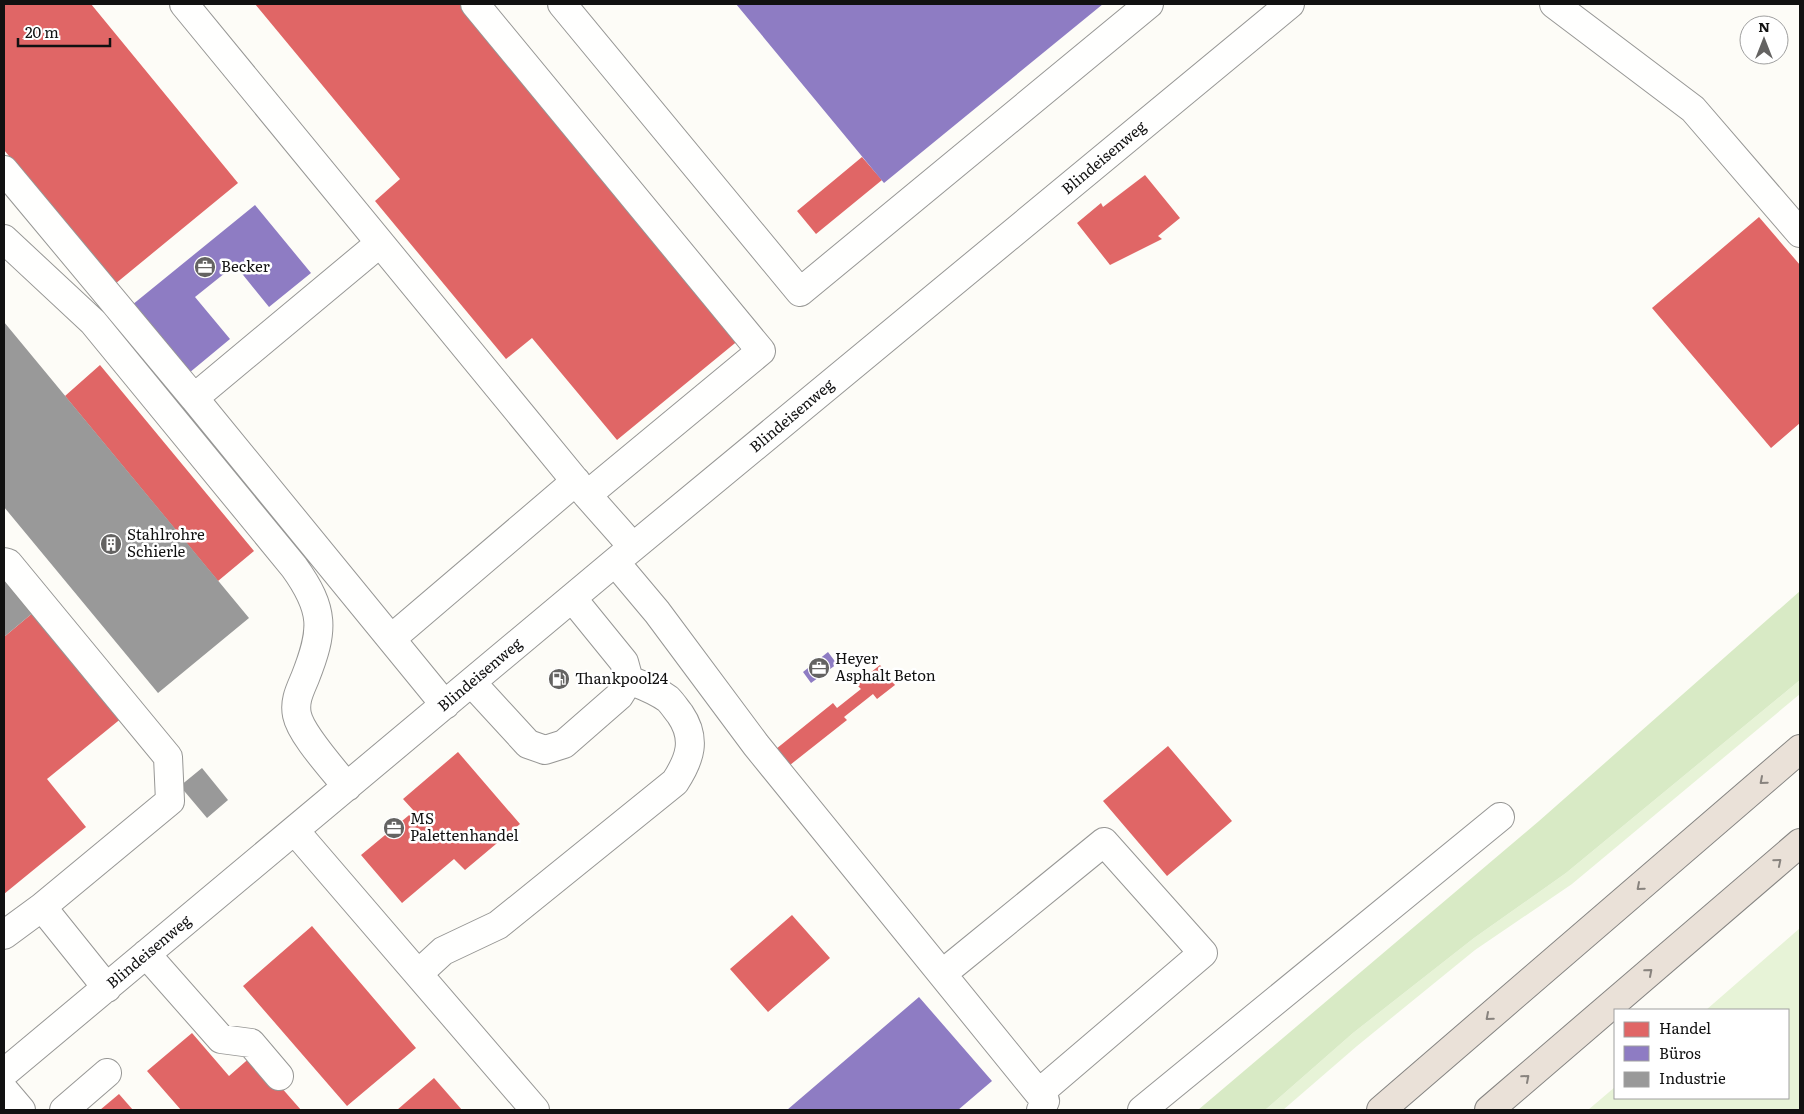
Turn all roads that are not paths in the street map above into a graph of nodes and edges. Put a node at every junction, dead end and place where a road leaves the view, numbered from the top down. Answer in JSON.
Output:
{"nodes":[{"id":1,"x":184,"y":4,"type":"edge"},
{"id":2,"x":475,"y":4,"type":"edge"},
{"id":3,"x":562,"y":4,"type":"edge"},
{"id":4,"x":1149,"y":4,"type":"edge"},
{"id":5,"x":1290,"y":4,"type":"edge"},
{"id":6,"x":1554,"y":4,"type":"edge"},
{"id":7,"x":4,"y":170,"type":"edge"},
{"id":8,"x":1800,"y":232,"type":"edge"},
{"id":9,"x":4,"y":238,"type":"edge"},
{"id":10,"x":380,"y":242,"type":"junction"},
{"id":11,"x":194,"y":398,"type":"junction"},
{"id":12,"x":582,"y":488,"type":"junction"},
{"id":13,"x":624,"y":555,"type":"junction"},
{"id":14,"x":4,"y":562,"type":"edge"},
{"id":15,"x":572,"y":598,"type":"junction"},
{"id":16,"x":392,"y":638,"type":"junction"},
{"id":17,"x":629,"y":680,"type":"junction"},
{"id":18,"x":472,"y":683,"type":"junction"},
{"id":19,"x":445,"y":705,"type":"junction"},
{"id":20,"x":1800,"y":749,"type":"edge"},
{"id":21,"x":347,"y":787,"type":"junction"},
{"id":22,"x":1500,"y":817,"type":"dead end"},
{"id":23,"x":295,"y":831,"type":"junction"},
{"id":24,"x":1800,"y":843,"type":"edge"},
{"id":25,"x":42,"y":907,"type":"junction"},
{"id":26,"x":4,"y":935,"type":"edge"},
{"id":27,"x":146,"y":954,"type":"junction"},
{"id":28,"x":418,"y":974,"type":"junction"},
{"id":29,"x":942,"y":974,"type":"junction"},
{"id":30,"x":106,"y":988,"type":"junction"},
{"id":31,"x":4,"y":1073,"type":"edge"},
{"id":32,"x":107,"y":1073,"type":"dead end"},
{"id":33,"x":279,"y":1076,"type":"dead end"},
{"id":34,"x":4,"y":1090,"type":"edge"},
{"id":35,"x":1040,"y":1102,"type":"edge"},
{"id":36,"x":21,"y":1110,"type":"edge"},
{"id":37,"x":64,"y":1110,"type":"edge"},
{"id":38,"x":535,"y":1110,"type":"edge"},
{"id":39,"x":1142,"y":1110,"type":"edge"},
{"id":40,"x":1381,"y":1110,"type":"edge"},
{"id":41,"x":1489,"y":1110,"type":"edge"}],
"edges":[{"from":1,"to":10,"type":"street"},
{"from":2,"to":12,"type":"street"},
{"from":3,"to":4,"type":"street"},
{"from":5,"to":13,"type":"street","name":"Blindeisenweg"},
{"from":6,"to":8,"type":"street"},
{"from":7,"to":11,"type":"street"},
{"from":9,"to":21,"type":"street"},
{"from":10,"to":11,"type":"street"},
{"from":10,"to":12,"type":"street"},
{"from":11,"to":16,"type":"street"},
{"from":12,"to":13,"type":"street"},
{"from":12,"to":16,"type":"street"},
{"from":13,"to":15,"type":"street","name":"Blindeisenweg"},
{"from":13,"to":29,"type":"street"},
{"from":14,"to":25,"type":"street"},
{"from":15,"to":17,"type":"street"},
{"from":15,"to":18,"type":"street","name":"Blindeisenweg"},
{"from":16,"to":19,"type":"street"},
{"from":17,"to":18,"type":"street"},
{"from":17,"to":28,"type":"street"},
{"from":18,"to":19,"type":"street","name":"Blindeisenweg"},
{"from":19,"to":21,"type":"street","name":"Blindeisenweg"},
{"from":20,"to":40,"type":"highway","one_way":true},
{"from":21,"to":23,"type":"street","name":"Blindeisenweg"},
{"from":22,"to":39,"type":"street"},
{"from":23,"to":27,"type":"street","name":"Blindeisenweg"},
{"from":23,"to":28,"type":"street"},
{"from":41,"to":24,"type":"highway","one_way":true},
{"from":25,"to":26,"type":"street"},
{"from":25,"to":30,"type":"street"},
{"from":27,"to":30,"type":"street","name":"Blindeisenweg"},
{"from":27,"to":33,"type":"street"},
{"from":28,"to":38,"type":"street"},
{"from":29,"to":35,"type":"street"},
{"from":29,"to":35,"type":"street"},
{"from":30,"to":31,"type":"street","name":"Blindeisenweg"},
{"from":32,"to":37,"type":"street"},
{"from":34,"to":36,"type":"street"}]}
